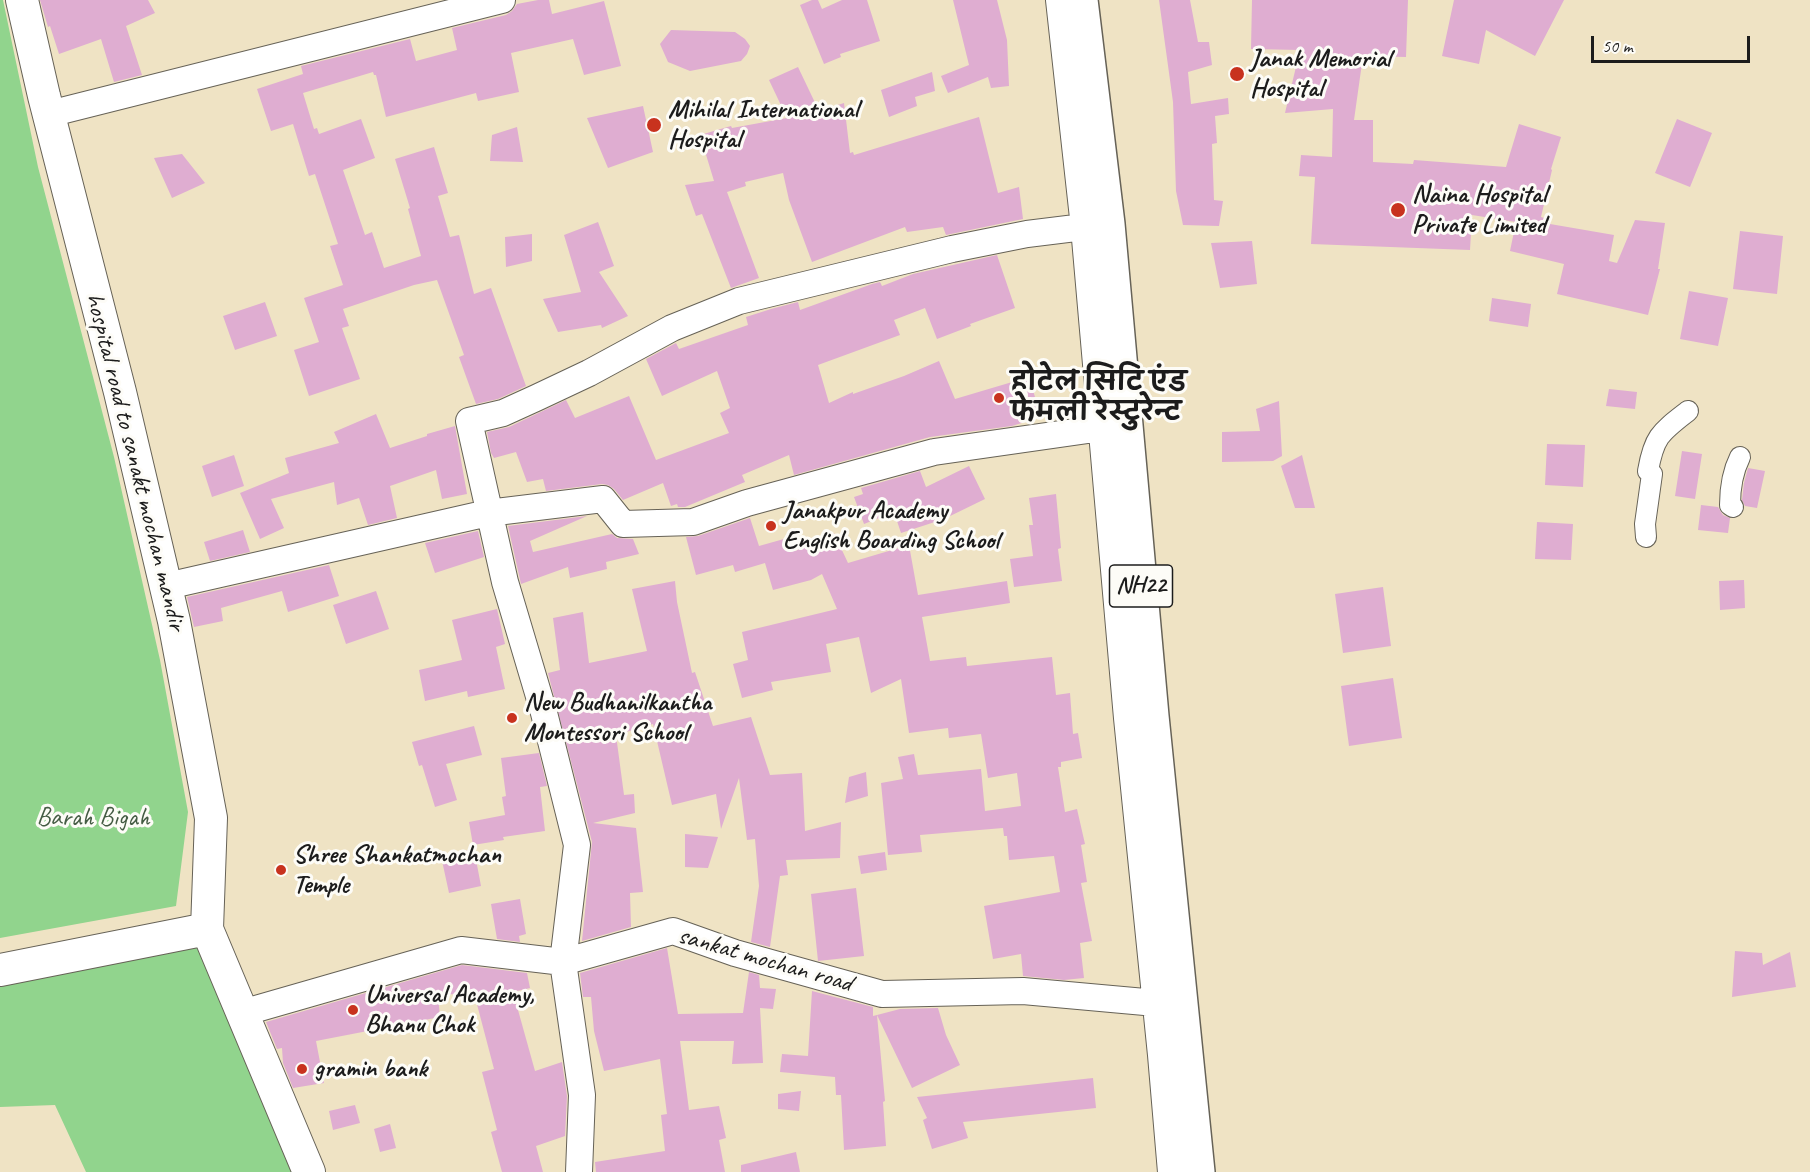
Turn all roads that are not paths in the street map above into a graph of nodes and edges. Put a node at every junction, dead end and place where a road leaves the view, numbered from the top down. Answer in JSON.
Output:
{"nodes":[{"id":1,"x":22,"y":0,"type":"edge"},
{"id":2,"x":502,"y":0,"type":"edge"},
{"id":3,"x":1059,"y":0,"type":"edge"},
{"id":4,"x":1080,"y":0,"type":"edge"},
{"id":5,"x":49,"y":114,"type":"junction"},
{"id":6,"x":1096,"y":226,"type":"junction"},
{"id":7,"x":1688,"y":411,"type":"dead end"},
{"id":8,"x":1102,"y":428,"type":"junction"},
{"id":9,"x":1740,"y":458,"type":"dead end"},
{"id":10,"x":1733,"y":507,"type":"dead end"},
{"id":11,"x":488,"y":513,"type":"junction"},
{"id":12,"x":1646,"y":537,"type":"dead end"},
{"id":13,"x":167,"y":586,"type":"junction"},
{"id":14,"x":207,"y":929,"type":"junction"},
{"id":15,"x":563,"y":962,"type":"junction"},
{"id":16,"x":0,"y":970,"type":"edge"},
{"id":17,"x":1156,"y":1003,"type":"junction"},
{"id":18,"x":242,"y":1013,"type":"junction"},
{"id":19,"x":309,"y":1172,"type":"edge"},
{"id":20,"x":579,"y":1172,"type":"edge"},
{"id":21,"x":1171,"y":1172,"type":"edge"},
{"id":22,"x":1198,"y":1172,"type":"edge"}],
"edges":[{"from":1,"to":5,"type":"street","name":"hospital road to sanakt mochan mandir"},
{"from":2,"to":5,"type":"street"},
{"from":3,"to":6,"type":"street","number":"NH22"},
{"from":4,"to":6,"type":"highway","number":"NH22"},
{"from":5,"to":13,"type":"street","name":"hospital road to sanakt mochan mandir"},
{"from":6,"to":8,"type":"street","number":"NH22"},
{"from":6,"to":11,"type":"street"},
{"from":6,"to":22,"type":"highway","number":"NH22"},
{"from":7,"to":12,"type":"street"},
{"from":8,"to":11,"type":"street"},
{"from":8,"to":17,"type":"street","number":"NH22"},
{"from":9,"to":10,"type":"street"},
{"from":11,"to":13,"type":"street"},
{"from":11,"to":15,"type":"street"},
{"from":13,"to":14,"type":"street","name":"hospital road to sanakt mochan mandir"},
{"from":14,"to":16,"type":"street"},
{"from":14,"to":18,"type":"street"},
{"from":15,"to":17,"type":"street","name":"sankat mochan road"},
{"from":15,"to":18,"type":"street","name":"sankat mochan road"},
{"from":15,"to":20,"type":"street"},
{"from":17,"to":21,"type":"street","number":"NH22"},
{"from":18,"to":19,"type":"street"}]}
